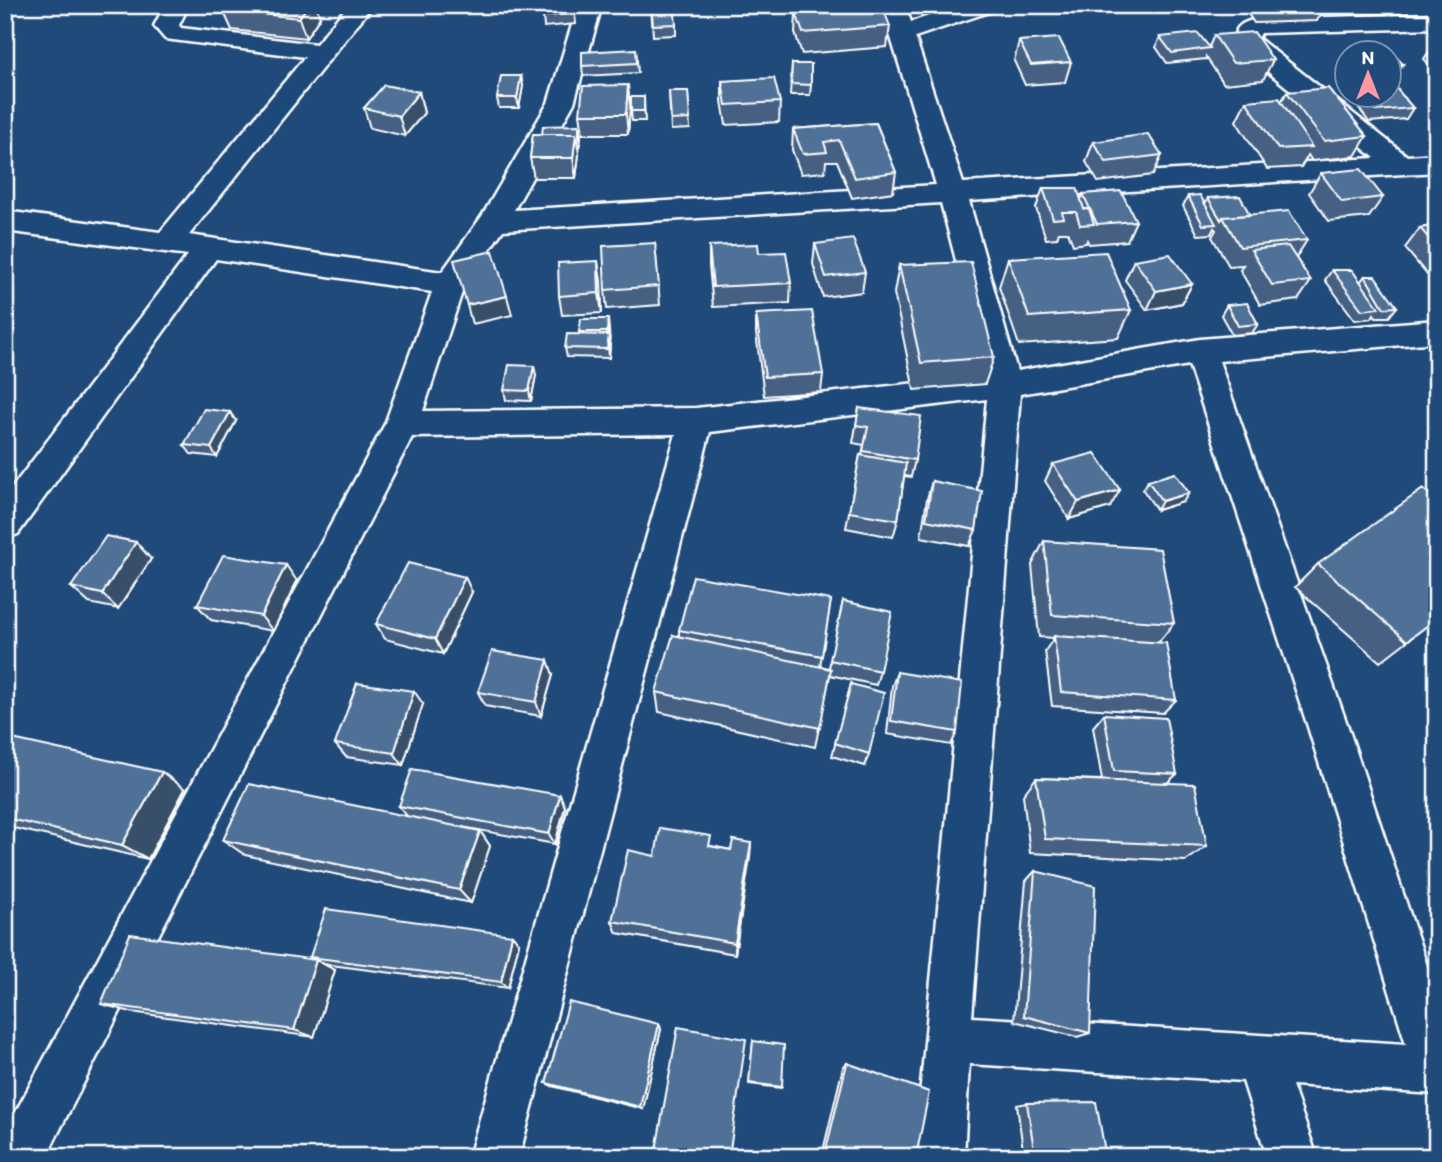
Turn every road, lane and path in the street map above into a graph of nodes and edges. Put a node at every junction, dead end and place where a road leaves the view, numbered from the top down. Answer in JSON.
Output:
{"nodes":[{"id":1,"x":177,"y":5,"type":"edge"},
{"id":2,"x":361,"y":5,"type":"edge"},
{"id":3,"x":590,"y":5,"type":"edge"},
{"id":4,"x":893,"y":5,"type":"edge"},
{"id":5,"x":987,"y":5,"type":"edge"},
{"id":6,"x":1437,"y":21,"type":"edge"},
{"id":7,"x":902,"y":33,"type":"junction"},
{"id":8,"x":323,"y":52,"type":"junction"},
{"id":9,"x":1437,"y":163,"type":"edge"},
{"id":10,"x":1401,"y":165,"type":"junction"},
{"id":11,"x":953,"y":195,"type":"junction"},
{"id":12,"x":5,"y":221,"type":"edge"},
{"id":13,"x":494,"y":221,"type":"junction"},
{"id":14,"x":168,"y":242,"type":"junction"},
{"id":15,"x":209,"y":248,"type":"junction"},
{"id":16,"x":450,"y":284,"type":"junction"},
{"id":17,"x":1437,"y":331,"type":"edge"},
{"id":18,"x":1200,"y":351,"type":"junction"},
{"id":19,"x":1005,"y":386,"type":"junction"},
{"id":20,"x":696,"y":421,"type":"junction"},
{"id":21,"x":402,"y":424,"type":"junction"},
{"id":22,"x":5,"y":524,"type":"edge"},
{"id":23,"x":947,"y":1039,"type":"junction"},
{"id":24,"x":1261,"y":1059,"type":"junction"},
{"id":25,"x":1437,"y":1070,"type":"edge"},
{"id":26,"x":19,"y":1157,"type":"edge"},
{"id":27,"x":494,"y":1157,"type":"edge"},
{"id":28,"x":939,"y":1157,"type":"edge"},
{"id":29,"x":1292,"y":1157,"type":"edge"}],
"edges":[{"from":1,"to":8,"type":"street"},
{"from":2,"to":8,"type":"street"},
{"from":3,"to":13,"type":"street"},
{"from":4,"to":7,"type":"street"},
{"from":5,"to":7,"type":"street"},
{"from":6,"to":10,"type":"street"},
{"from":7,"to":11,"type":"street"},
{"from":8,"to":14,"type":"street"},
{"from":9,"to":10,"type":"street"},
{"from":10,"to":11,"type":"street"},
{"from":11,"to":13,"type":"street"},
{"from":11,"to":19,"type":"street"},
{"from":12,"to":14,"type":"street"},
{"from":13,"to":16,"type":"street"},
{"from":14,"to":15,"type":"street"},
{"from":15,"to":16,"type":"street"},
{"from":15,"to":22,"type":"street"},
{"from":16,"to":21,"type":"street"},
{"from":17,"to":18,"type":"street"},
{"from":18,"to":19,"type":"street"},
{"from":18,"to":25,"type":"street"},
{"from":19,"to":20,"type":"street"},
{"from":19,"to":23,"type":"street"},
{"from":20,"to":21,"type":"street"},
{"from":20,"to":27,"type":"street"},
{"from":21,"to":26,"type":"street"},
{"from":23,"to":24,"type":"street"},
{"from":23,"to":28,"type":"street"},
{"from":24,"to":25,"type":"street"},
{"from":24,"to":29,"type":"street"}]}
